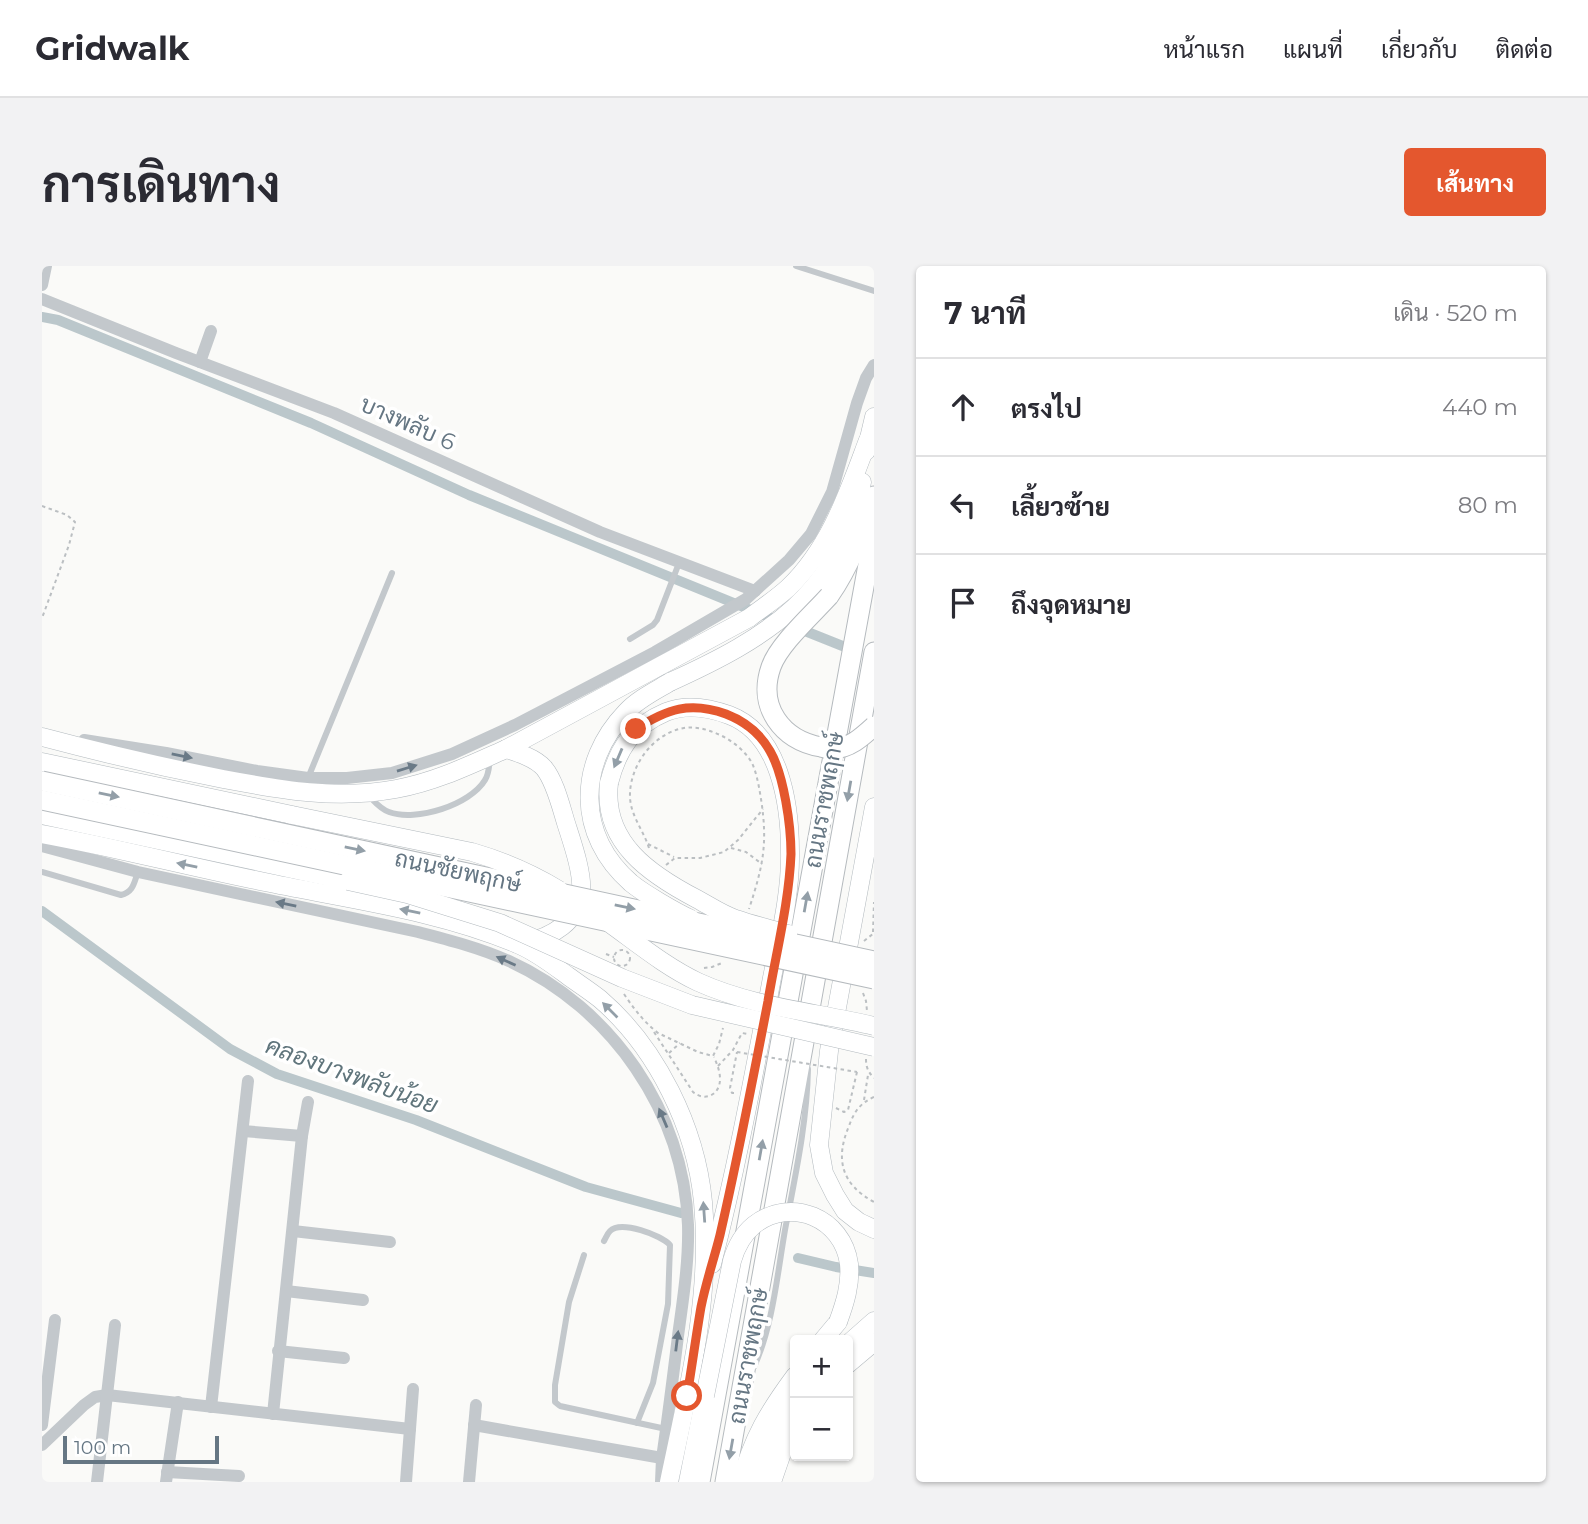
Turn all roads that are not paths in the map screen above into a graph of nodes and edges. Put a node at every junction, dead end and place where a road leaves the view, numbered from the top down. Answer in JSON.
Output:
{"nodes":[{"id":1,"x":46,"y":266,"type":"edge"},
{"id":2,"x":796,"y":266,"type":"edge"},
{"id":3,"x":42,"y":285,"type":"edge"},
{"id":4,"x":874,"y":292,"type":"edge"},
{"id":5,"x":42,"y":299,"type":"edge"},
{"id":6,"x":211,"y":331,"type":"dead end"},
{"id":7,"x":200,"y":362,"type":"junction"},
{"id":8,"x":874,"y":365,"type":"edge"},
{"id":9,"x":874,"y":417,"type":"edge"},
{"id":10,"x":868,"y":440,"type":"junction"},
{"id":11,"x":874,"y":496,"type":"edge"},
{"id":12,"x":874,"y":532,"type":"edge"},
{"id":13,"x":678,"y":565,"type":"junction"},
{"id":14,"x":392,"y":573,"type":"dead end"},
{"id":15,"x":751,"y":595,"type":"junction"},
{"id":16,"x":630,"y":639,"type":"dead end"},
{"id":17,"x":874,"y":652,"type":"edge"},
{"id":18,"x":874,"y":726,"type":"edge"},
{"id":19,"x":42,"y":735,"type":"edge"},
{"id":20,"x":498,"y":752,"type":"junction"},
{"id":21,"x":42,"y":762,"type":"edge"},
{"id":22,"x":308,"y":778,"type":"junction"},
{"id":23,"x":42,"y":781,"type":"edge"},
{"id":24,"x":367,"y":793,"type":"junction"},
{"id":25,"x":42,"y":800,"type":"edge"},
{"id":26,"x":874,"y":807,"type":"edge"},
{"id":27,"x":42,"y":815,"type":"edge"},
{"id":28,"x":42,"y":834,"type":"edge"},
{"id":29,"x":42,"y":848,"type":"edge"},
{"id":30,"x":42,"y":872,"type":"edge"},
{"id":31,"x":138,"y":872,"type":"junction"},
{"id":32,"x":519,"y":944,"type":"junction"},
{"id":33,"x":867,"y":949,"type":"edge"},
{"id":34,"x":874,"y":961,"type":"edge"},
{"id":35,"x":870,"y":981,"type":"edge"},
{"id":36,"x":871,"y":1020,"type":"edge"},
{"id":37,"x":869,"y":1056,"type":"edge"},
{"id":38,"x":248,"y":1081,"type":"dead end"},
{"id":39,"x":308,"y":1101,"type":"dead end"},
{"id":40,"x":243,"y":1131,"type":"junction"},
{"id":41,"x":302,"y":1136,"type":"junction"},
{"id":42,"x":874,"y":1229,"type":"edge"},
{"id":43,"x":293,"y":1231,"type":"junction"},
{"id":44,"x":604,"y":1241,"type":"dead end"},
{"id":45,"x":390,"y":1242,"type":"dead end"},
{"id":46,"x":584,"y":1255,"type":"dead end"},
{"id":47,"x":286,"y":1291,"type":"junction"},
{"id":48,"x":363,"y":1300,"type":"dead end"},
{"id":49,"x":701,"y":1305,"type":"junction"},
{"id":50,"x":54,"y":1320,"type":"dead end"},
{"id":51,"x":874,"y":1321,"type":"edge"},
{"id":52,"x":116,"y":1325,"type":"dead end"},
{"id":53,"x":827,"y":1335,"type":"edge"},
{"id":54,"x":853,"y":1340,"type":"edge"},
{"id":55,"x":874,"y":1342,"type":"edge"},
{"id":56,"x":278,"y":1352,"type":"junction"},
{"id":57,"x":344,"y":1358,"type":"dead end"},
{"id":58,"x":853,"y":1360,"type":"edge"},
{"id":59,"x":790,"y":1383,"type":"edge"},
{"id":60,"x":413,"y":1389,"type":"dead end"},
{"id":61,"x":107,"y":1395,"type":"junction"},
{"id":62,"x":178,"y":1402,"type":"junction"},
{"id":63,"x":476,"y":1405,"type":"dead end"},
{"id":64,"x":211,"y":1407,"type":"junction"},
{"id":65,"x":790,"y":1408,"type":"edge"},
{"id":66,"x":273,"y":1414,"type":"junction"},
{"id":67,"x":637,"y":1423,"type":"junction"},
{"id":68,"x":42,"y":1425,"type":"edge"},
{"id":69,"x":474,"y":1425,"type":"junction"},
{"id":70,"x":410,"y":1429,"type":"junction"},
{"id":71,"x":666,"y":1429,"type":"junction"},
{"id":72,"x":790,"y":1436,"type":"edge"},
{"id":73,"x":42,"y":1445,"type":"edge"},
{"id":74,"x":662,"y":1458,"type":"junction"},
{"id":75,"x":239,"y":1476,"type":"dead end"},
{"id":76,"x":166,"y":1477,"type":"edge"},
{"id":77,"x":97,"y":1482,"type":"edge"},
{"id":78,"x":406,"y":1482,"type":"edge"},
{"id":79,"x":469,"y":1482,"type":"edge"},
{"id":80,"x":661,"y":1482,"type":"edge"},
{"id":81,"x":669,"y":1482,"type":"edge"},
{"id":82,"x":688,"y":1482,"type":"edge"},
{"id":83,"x":700,"y":1482,"type":"edge"},
{"id":84,"x":725,"y":1482,"type":"edge"},
{"id":85,"x":741,"y":1482,"type":"edge"},
{"id":86,"x":756,"y":1482,"type":"edge"},
{"id":87,"x":772,"y":1482,"type":"edge"}],
"edges":[{"from":1,"to":3,"type":"street"},
{"from":2,"to":4,"type":"lane"},
{"from":5,"to":7,"type":"street","name":"บางพลับ 6"},
{"from":6,"to":7,"type":"street"},
{"from":7,"to":13,"type":"street","name":"บางพลับ 6"},
{"from":8,"to":15,"type":"street"},
{"from":9,"to":10,"type":"main road"},
{"from":10,"to":20,"type":"main road"},
{"from":10,"to":35,"type":"main road","bridge":true},
{"from":11,"to":18,"type":"main road","bridge":true},
{"from":83,"to":12,"type":"main road","name":"ถนนราชพฤกษ์","one_way":true},
{"from":13,"to":15,"type":"street","name":"บางพลับ 6"},
{"from":13,"to":16,"type":"lane"},
{"from":14,"to":22,"type":"lane"},
{"from":22,"to":15,"type":"street","one_way":true},
{"from":17,"to":84,"type":"main road","name":"ถนนราชพฤกษ์","one_way":true},
{"from":19,"to":22,"type":"street","one_way":true},
{"from":19,"to":24,"type":"main road"},
{"from":20,"to":24,"type":"main road"},
{"from":20,"to":24,"type":"lane"},
{"from":20,"to":32,"type":"main road"},
{"from":21,"to":36,"type":"main road","bridge":true},
{"from":23,"to":34,"type":"main road","name":"ถนนชัยพฤกษ์","one_way":true,"bridge":true},
{"from":25,"to":35,"type":"main road","name":"ถนนชัยพฤกษ์","bridge":true},
{"from":26,"to":42,"type":"main road"},
{"from":27,"to":37,"type":"main road","bridge":true},
{"from":32,"to":28,"type":"main road","one_way":true},
{"from":29,"to":31,"type":"street"},
{"from":30,"to":31,"type":"lane"},
{"from":71,"to":31,"type":"street","one_way":true},
{"from":49,"to":32,"type":"main road","one_way":true},
{"from":49,"to":33,"type":"main road","one_way":true,"bridge":true},
{"from":38,"to":40,"type":"street"},
{"from":39,"to":41,"type":"street"},
{"from":40,"to":41,"type":"street"},
{"from":40,"to":64,"type":"street"},
{"from":41,"to":43,"type":"street"},
{"from":43,"to":45,"type":"street"},
{"from":43,"to":47,"type":"street"},
{"from":44,"to":67,"type":"lane"},
{"from":46,"to":67,"type":"lane"},
{"from":47,"to":48,"type":"street"},
{"from":47,"to":56,"type":"street"},
{"from":49,"to":81,"type":"main road"},
{"from":50,"to":68,"type":"street"},
{"from":51,"to":54,"type":"main road"},
{"from":52,"to":61,"type":"street"},
{"from":53,"to":82,"type":"main road","bridge":true},
{"from":55,"to":58,"type":"main road"},
{"from":56,"to":57,"type":"street"},
{"from":56,"to":66,"type":"street"},
{"from":59,"to":85,"type":"main road"},
{"from":60,"to":70,"type":"street"},
{"from":61,"to":62,"type":"street"},
{"from":61,"to":73,"type":"street"},
{"from":61,"to":77,"type":"street"},
{"from":62,"to":64,"type":"street"},
{"from":62,"to":76,"type":"street"},
{"from":63,"to":69,"type":"street"},
{"from":64,"to":66,"type":"street"},
{"from":65,"to":86,"type":"main road"},
{"from":66,"to":70,"type":"street"},
{"from":67,"to":71,"type":"lane"},
{"from":69,"to":74,"type":"street"},
{"from":69,"to":79,"type":"street"},
{"from":70,"to":78,"type":"street"},
{"from":71,"to":74,"type":"street"},
{"from":72,"to":87,"type":"main road"},
{"from":74,"to":80,"type":"street"},
{"from":75,"to":76,"type":"street"}]}
